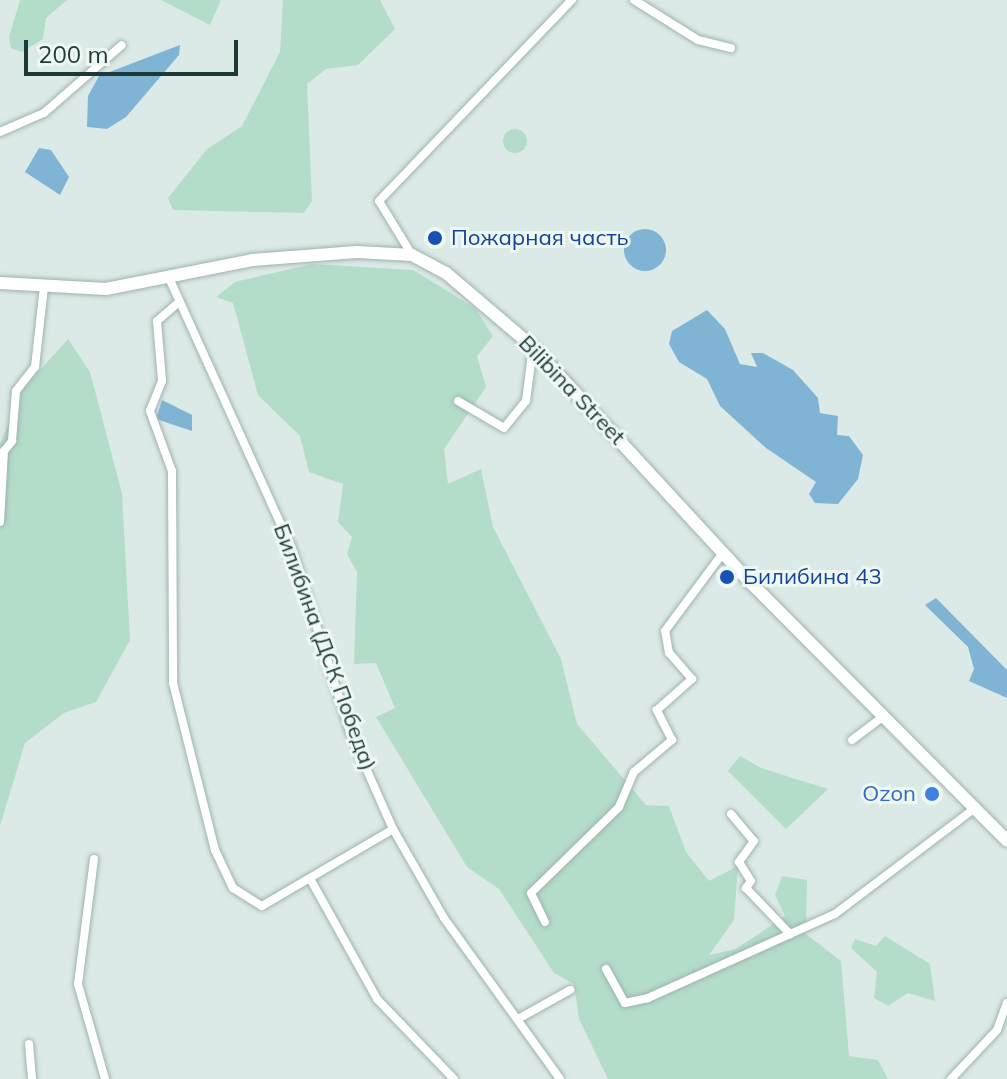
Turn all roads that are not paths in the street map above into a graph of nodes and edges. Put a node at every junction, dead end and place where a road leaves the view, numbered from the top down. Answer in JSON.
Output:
{"nodes":[{"id":1,"x":572,"y":0,"type":"edge"},
{"id":2,"x":634,"y":0,"type":"edge"},
{"id":3,"x":122,"y":45,"type":"dead end"},
{"id":4,"x":731,"y":48,"type":"dead end"},
{"id":5,"x":0,"y":132,"type":"edge"},
{"id":6,"x":412,"y":255,"type":"junction"},
{"id":7,"x":170,"y":280,"type":"junction"},
{"id":8,"x":0,"y":283,"type":"edge"},
{"id":9,"x":44,"y":287,"type":"junction"},
{"id":10,"x":179,"y":302,"type":"junction"},
{"id":11,"x":533,"y":347,"type":"junction"},
{"id":12,"x":458,"y":401,"type":"dead end"},
{"id":13,"x":2,"y":450,"type":"edge"},
{"id":14,"x":0,"y":522,"type":"edge"},
{"id":15,"x":723,"y":553,"type":"junction"},
{"id":16,"x":884,"y":716,"type":"junction"},
{"id":17,"x":852,"y":740,"type":"dead end"},
{"id":18,"x":975,"y":808,"type":"junction"},
{"id":19,"x":731,"y":814,"type":"dead end"},
{"id":20,"x":393,"y":829,"type":"junction"},
{"id":21,"x":1007,"y":841,"type":"edge"},
{"id":22,"x":94,"y":859,"type":"dead end"},
{"id":23,"x":312,"y":882,"type":"junction"},
{"id":24,"x":545,"y":922,"type":"dead end"},
{"id":25,"x":790,"y":934,"type":"junction"},
{"id":26,"x":606,"y":969,"type":"dead end"},
{"id":27,"x":570,"y":990,"type":"dead end"},
{"id":28,"x":1007,"y":1003,"type":"edge"},
{"id":29,"x":518,"y":1019,"type":"junction"},
{"id":30,"x":29,"y":1044,"type":"dead end"},
{"id":31,"x":32,"y":1079,"type":"edge"},
{"id":32,"x":105,"y":1079,"type":"edge"},
{"id":33,"x":454,"y":1079,"type":"edge"},
{"id":34,"x":560,"y":1079,"type":"edge"},
{"id":35,"x":951,"y":1079,"type":"edge"}],
"edges":[{"from":1,"to":6,"type":"street"},
{"from":2,"to":4,"type":"street"},
{"from":3,"to":5,"type":"street"},
{"from":6,"to":7,"type":"main road"},
{"from":6,"to":11,"type":"main road","name":"Bilibina Street"},
{"from":7,"to":9,"type":"main road"},
{"from":7,"to":10,"type":"street","name":"Билибина (ДСК Победа)"},
{"from":8,"to":9,"type":"main road"},
{"from":9,"to":13,"type":"street"},
{"from":10,"to":20,"type":"street","name":"Билибина (ДСК Победа)"},
{"from":10,"to":23,"type":"street"},
{"from":11,"to":12,"type":"street"},
{"from":11,"to":15,"type":"main road","name":"Bilibina Street"},
{"from":13,"to":14,"type":"street"},
{"from":15,"to":16,"type":"main road","name":"Bilibina Street"},
{"from":15,"to":24,"type":"street"},
{"from":16,"to":17,"type":"street"},
{"from":16,"to":18,"type":"main road","name":"Bilibina Street"},
{"from":18,"to":21,"type":"main road","name":"Bilibina Street"},
{"from":18,"to":25,"type":"street"},
{"from":19,"to":25,"type":"street"},
{"from":20,"to":23,"type":"street"},
{"from":20,"to":29,"type":"street","name":"Билибина (ДСК Победа)"},
{"from":22,"to":32,"type":"street"},
{"from":23,"to":33,"type":"street"},
{"from":25,"to":26,"type":"street"},
{"from":27,"to":29,"type":"street"},
{"from":28,"to":35,"type":"street"},
{"from":29,"to":34,"type":"street","name":"Билибина (ДСК Победа)"},
{"from":30,"to":31,"type":"street"}]}
